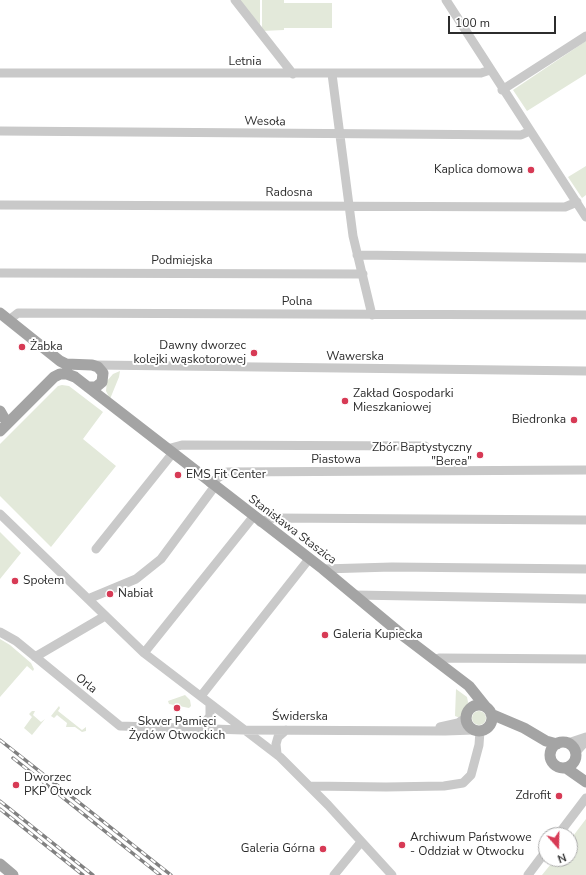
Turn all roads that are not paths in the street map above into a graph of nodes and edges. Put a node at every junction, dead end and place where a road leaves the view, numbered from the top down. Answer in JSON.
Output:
{"nodes":[{"id":1,"x":235,"y":0,"type":"edge"},
{"id":2,"x":446,"y":0,"type":"edge"},
{"id":3,"x":586,"y":36,"type":"edge"},
{"id":4,"x":490,"y":70,"type":"junction"},
{"id":5,"x":0,"y":72,"type":"edge"},
{"id":6,"x":292,"y":74,"type":"junction"},
{"id":7,"x":332,"y":74,"type":"junction"},
{"id":8,"x":502,"y":90,"type":"junction"},
{"id":9,"x":0,"y":131,"type":"edge"},
{"id":10,"x":530,"y":131,"type":"junction"},
{"id":11,"x":338,"y":135,"type":"junction"},
{"id":12,"x":576,"y":202,"type":"junction"},
{"id":13,"x":0,"y":205,"type":"edge"},
{"id":14,"x":348,"y":205,"type":"junction"},
{"id":15,"x":586,"y":217,"type":"edge"},
{"id":16,"x":357,"y":255,"type":"junction"},
{"id":17,"x":586,"y":258,"type":"edge"},
{"id":18,"x":0,"y":274,"type":"edge"},
{"id":19,"x":363,"y":274,"type":"junction"},
{"id":20,"x":0,"y":313,"type":"edge"},
{"id":21,"x":372,"y":315,"type":"junction"},
{"id":22,"x":586,"y":315,"type":"edge"},
{"id":23,"x":9,"y":320,"type":"junction"},
{"id":24,"x":66,"y":364,"type":"junction"},
{"id":25,"x":92,"y":365,"type":"junction"},
{"id":26,"x":124,"y":366,"type":"junction"},
{"id":27,"x":586,"y":371,"type":"edge"},
{"id":28,"x":102,"y":379,"type":"junction"},
{"id":29,"x":85,"y":385,"type":"junction"},
{"id":30,"x":108,"y":403,"type":"junction"},
{"id":31,"x":1,"y":417,"type":"edge"},
{"id":32,"x":0,"y":431,"type":"edge"},
{"id":33,"x":425,"y":446,"type":"dead end"},
{"id":34,"x":170,"y":451,"type":"junction"},
{"id":35,"x":586,"y":470,"type":"edge"},
{"id":36,"x":212,"y":485,"type":"junction"},
{"id":37,"x":0,"y":514,"type":"edge"},
{"id":38,"x":257,"y":519,"type":"junction"},
{"id":39,"x":586,"y":520,"type":"edge"},
{"id":40,"x":96,"y":550,"type":"dead end"},
{"id":41,"x":308,"y":559,"type":"junction"},
{"id":42,"x":323,"y":569,"type":"junction"},
{"id":43,"x":586,"y":570,"type":"edge"},
{"id":44,"x":354,"y":595,"type":"junction"},
{"id":45,"x":88,"y":599,"type":"junction"},
{"id":46,"x":586,"y":599,"type":"edge"},
{"id":47,"x":105,"y":616,"type":"junction"},
{"id":48,"x":0,"y":632,"type":"edge"},
{"id":49,"x":144,"y":652,"type":"junction"},
{"id":50,"x":36,"y":657,"type":"junction"},
{"id":51,"x":435,"y":659,"type":"junction"},
{"id":52,"x":586,"y":659,"type":"edge"},
{"id":53,"x":459,"y":679,"type":"junction"},
{"id":54,"x":201,"y":696,"type":"junction"},
{"id":55,"x":210,"y":704,"type":"junction"},
{"id":56,"x":488,"y":710,"type":"junction"},
{"id":57,"x":468,"y":713,"type":"junction"},
{"id":58,"x":167,"y":727,"type":"joint"},
{"id":59,"x":202,"y":728,"type":"junction"},
{"id":60,"x":481,"y":729,"type":"junction"},
{"id":61,"x":243,"y":730,"type":"junction"},
{"id":62,"x":286,"y":730,"type":"junction"},
{"id":63,"x":433,"y":730,"type":"junction"},
{"id":64,"x":523,"y":731,"type":"junction"},
{"id":65,"x":586,"y":737,"type":"edge"},
{"id":66,"x":586,"y":741,"type":"edge"},
{"id":67,"x":562,"y":743,"type":"junction"},
{"id":68,"x":277,"y":754,"type":"junction"},
{"id":69,"x":550,"y":756,"type":"junction"},
{"id":70,"x":572,"y":760,"type":"junction"},
{"id":71,"x":586,"y":776,"type":"edge"},
{"id":72,"x":586,"y":782,"type":"edge"},
{"id":73,"x":309,"y":786,"type":"junction"},
{"id":74,"x":586,"y":798,"type":"edge"},
{"id":75,"x":564,"y":827,"type":"edge"},
{"id":76,"x":361,"y":842,"type":"junction"},
{"id":77,"x":538,"y":862,"type":"edge"},
{"id":78,"x":0,"y":864,"type":"edge"},
{"id":79,"x":14,"y":875,"type":"edge"},
{"id":80,"x":334,"y":875,"type":"edge"},
{"id":81,"x":392,"y":875,"type":"edge"},
{"id":82,"x":528,"y":875,"type":"edge"}],
"edges":[{"from":1,"to":6,"type":"street"},
{"from":2,"to":4,"type":"street"},
{"from":3,"to":8,"type":"street"},
{"from":4,"to":7,"type":"street","name":"Letnia"},
{"from":4,"to":8,"type":"street"},
{"from":5,"to":6,"type":"street","name":"Letnia"},
{"from":6,"to":7,"type":"street","name":"Letnia"},
{"from":7,"to":11,"type":"street"},
{"from":8,"to":10,"type":"street"},
{"from":9,"to":11,"type":"street","name":"Wesoła"},
{"from":10,"to":11,"type":"street","name":"Wesoła"},
{"from":10,"to":12,"type":"street"},
{"from":11,"to":14,"type":"street"},
{"from":12,"to":14,"type":"street","name":"Radosna"},
{"from":12,"to":15,"type":"street"},
{"from":13,"to":14,"type":"street","name":"Radosna"},
{"from":14,"to":16,"type":"street"},
{"from":16,"to":17,"type":"street"},
{"from":16,"to":19,"type":"street"},
{"from":18,"to":19,"type":"street","name":"Podmiejska"},
{"from":19,"to":21,"type":"street"},
{"from":20,"to":23,"type":"main road"},
{"from":21,"to":22,"type":"street","name":"Polna"},
{"from":21,"to":23,"type":"street","name":"Polna"},
{"from":23,"to":24,"type":"main road"},
{"from":24,"to":25,"type":"main road"},
{"from":24,"to":31,"type":"main road"},
{"from":25,"to":26,"type":"street","name":"Wawerska"},
{"from":25,"to":28,"type":"main road"},
{"from":25,"to":29,"type":"main road"},
{"from":26,"to":27,"type":"street","name":"Wawerska"},
{"from":26,"to":28,"type":"street","name":"Wawerska"},
{"from":28,"to":29,"type":"main road"},
{"from":28,"to":30,"type":"main road"},
{"from":29,"to":30,"type":"main road","name":"Stanisława Staszica"},
{"from":29,"to":32,"type":"main road","name":"Stanisława Staszica"},
{"from":30,"to":34,"type":"main road","name":"Stanisława Staszica"},
{"from":33,"to":34,"type":"street"},
{"from":34,"to":36,"type":"main road","name":"Stanisława Staszica"},
{"from":34,"to":40,"type":"street"},
{"from":35,"to":36,"type":"street","name":"Piastowa"},
{"from":36,"to":38,"type":"main road","name":"Stanisława Staszica"},
{"from":36,"to":45,"type":"street"},
{"from":37,"to":45,"type":"street"},
{"from":38,"to":39,"type":"street"},
{"from":38,"to":41,"type":"main road","name":"Stanisława Staszica"},
{"from":38,"to":49,"type":"street"},
{"from":41,"to":42,"type":"main road","name":"Stanisława Staszica"},
{"from":41,"to":54,"type":"street"},
{"from":42,"to":43,"type":"street"},
{"from":42,"to":44,"type":"main road","name":"Stanisława Staszica"},
{"from":44,"to":46,"type":"street"},
{"from":44,"to":51,"type":"main road","name":"Stanisława Staszica"},
{"from":45,"to":47,"type":"street"},
{"from":47,"to":49,"type":"street"},
{"from":47,"to":50,"type":"street"},
{"from":48,"to":50,"type":"street","name":"Orla"},
{"from":49,"to":54,"type":"street"},
{"from":50,"to":58,"type":"street","name":"Orla"},
{"from":51,"to":52,"type":"street"},
{"from":51,"to":53,"type":"main road","name":"Stanisława Staszica"},
{"from":53,"to":56,"type":"main road","name":"Stanisława Staszica"},
{"from":53,"to":57,"type":"main road","name":"Stanisława Staszica"},
{"from":54,"to":55,"type":"street"},
{"from":55,"to":59,"type":"street"},
{"from":55,"to":61,"type":"street"},
{"from":56,"to":57,"type":"main road"},
{"from":56,"to":60,"type":"main road"},
{"from":56,"to":64,"type":"main road"},
{"from":57,"to":60,"type":"main road"},
{"from":57,"to":63,"type":"street","name":"Świderska"},
{"from":58,"to":59,"type":"street","name":"Świderska"},
{"from":59,"to":61,"type":"street","name":"Świderska"},
{"from":60,"to":63,"type":"street","name":"Świderska"},
{"from":60,"to":64,"type":"main road","name":"Świderska"},
{"from":60,"to":73,"type":"street"},
{"from":61,"to":62,"type":"street","name":"Świderska"},
{"from":61,"to":68,"type":"street"},
{"from":62,"to":63,"type":"street","name":"Świderska"},
{"from":62,"to":68,"type":"street"},
{"from":64,"to":67,"type":"main road"},
{"from":64,"to":69,"type":"main road"},
{"from":65,"to":67,"type":"street"},
{"from":66,"to":70,"type":"street"},
{"from":67,"to":69,"type":"main road"},
{"from":67,"to":70,"type":"main road"},
{"from":68,"to":73,"type":"street"},
{"from":69,"to":70,"type":"main road"},
{"from":70,"to":71,"type":"main road"},
{"from":70,"to":72,"type":"main road"},
{"from":73,"to":76,"type":"street"},
{"from":74,"to":75,"type":"street"},
{"from":76,"to":80,"type":"street"},
{"from":76,"to":81,"type":"street"},
{"from":77,"to":82,"type":"street"},
{"from":78,"to":79,"type":"main road"}]}
